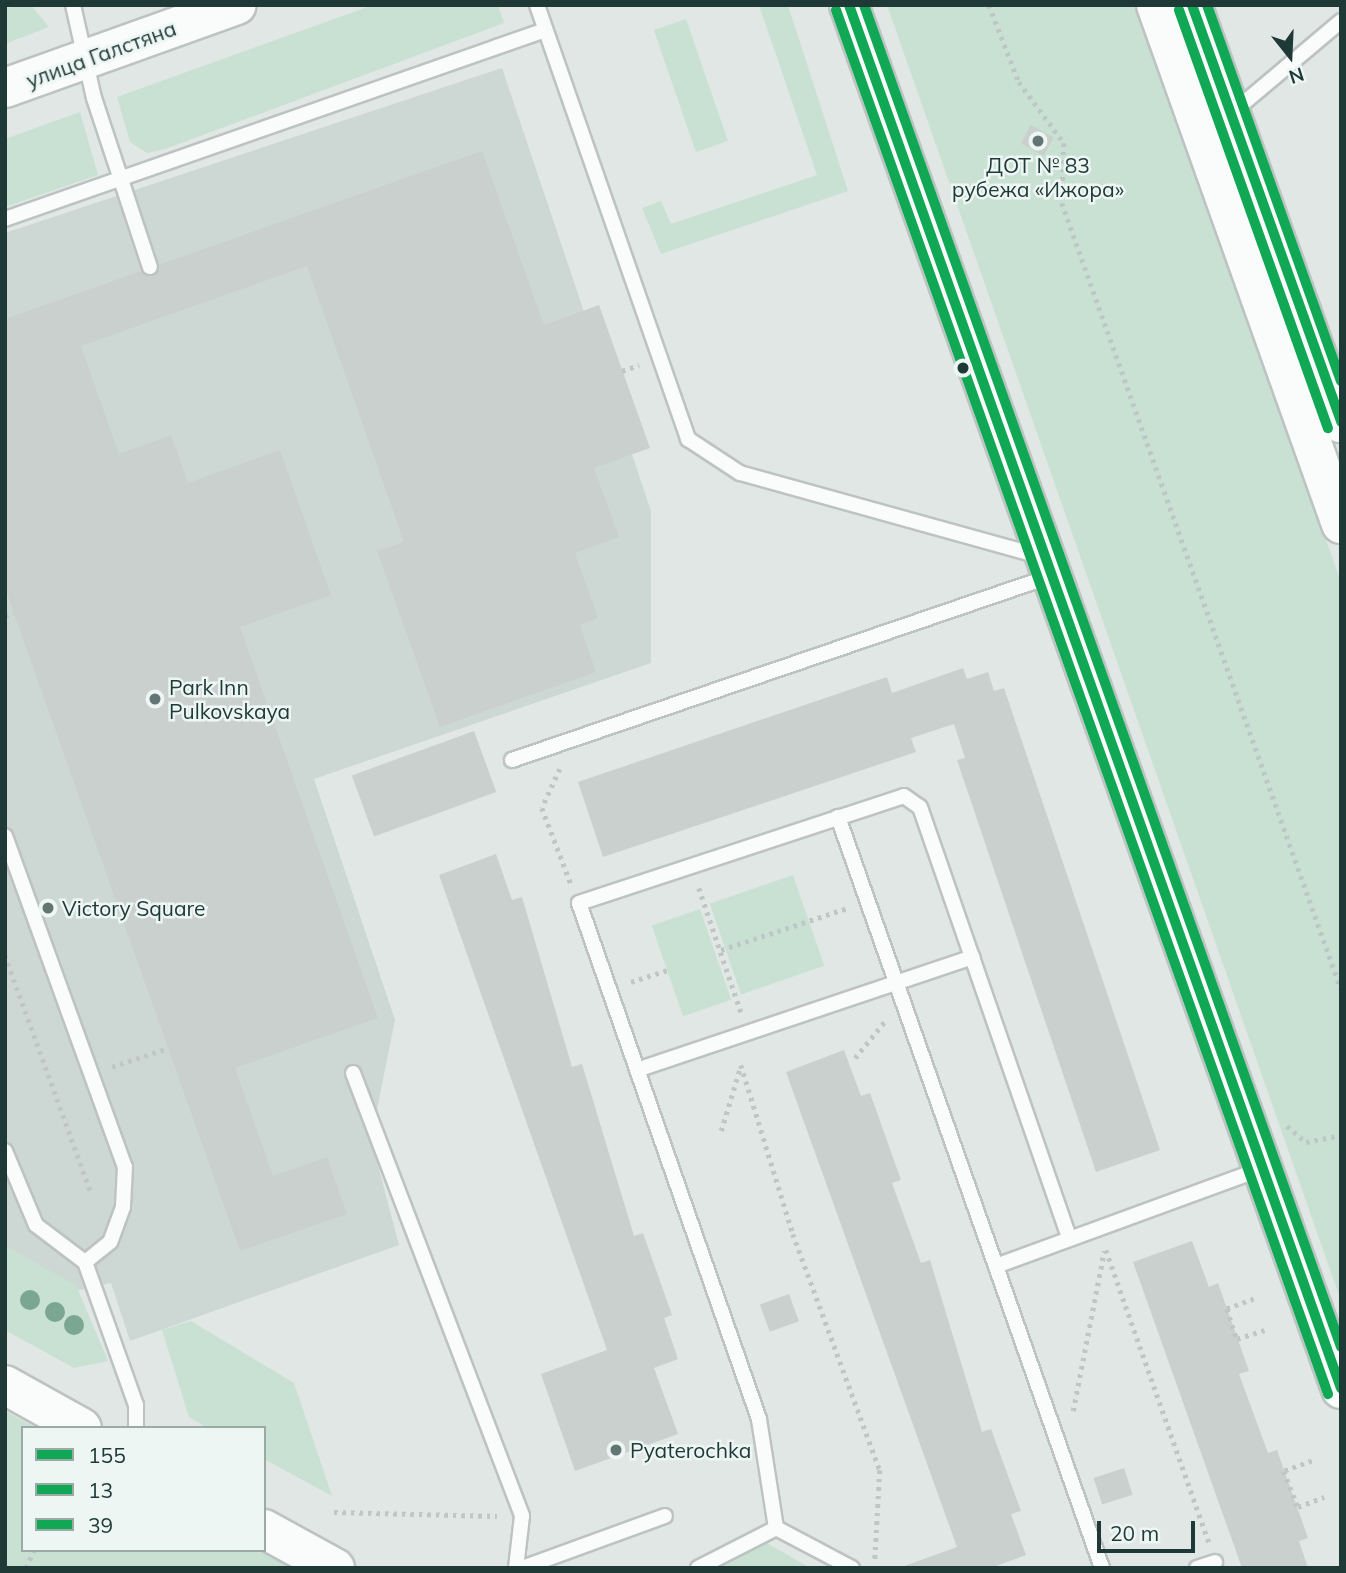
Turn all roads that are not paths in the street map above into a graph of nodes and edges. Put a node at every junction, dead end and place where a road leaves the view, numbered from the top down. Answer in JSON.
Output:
{"nodes":[{"id":1,"x":73,"y":5,"type":"edge"},
{"id":2,"x":237,"y":5,"type":"edge"},
{"id":3,"x":537,"y":5,"type":"edge"},
{"id":4,"x":849,"y":5,"type":"edge"},
{"id":5,"x":1156,"y":5,"type":"edge"},
{"id":6,"x":1192,"y":5,"type":"edge"},
{"id":7,"x":1341,"y":21,"type":"edge"},
{"id":8,"x":545,"y":30,"type":"junction"},
{"id":9,"x":88,"y":59,"type":"junction"},
{"id":10,"x":5,"y":88,"type":"edge"},
{"id":11,"x":1214,"y":119,"type":"junction"},
{"id":12,"x":121,"y":179,"type":"junction"},
{"id":13,"x":5,"y":219,"type":"edge"},
{"id":14,"x":150,"y":267,"type":"dead end"},
{"id":15,"x":1341,"y":423,"type":"edge"},
{"id":16,"x":1341,"y":524,"type":"edge"},
{"id":17,"x":1049,"y":566,"type":"junction"},
{"id":18,"x":512,"y":760,"type":"dead end"},
{"id":19,"x":838,"y":817,"type":"junction"},
{"id":20,"x":5,"y":836,"type":"edge"},
{"id":21,"x":972,"y":957,"type":"junction"},
{"id":22,"x":897,"y":983,"type":"junction"},
{"id":23,"x":637,"y":1070,"type":"junction"},
{"id":24,"x":353,"y":1073,"type":"dead end"},
{"id":25,"x":5,"y":1151,"type":"edge"},
{"id":26,"x":1263,"y":1169,"type":"junction"},
{"id":27,"x":1070,"y":1239,"type":"junction"},
{"id":28,"x":85,"y":1262,"type":"junction"},
{"id":29,"x":996,"y":1266,"type":"junction"},
{"id":30,"x":5,"y":1385,"type":"edge"},
{"id":31,"x":1341,"y":1389,"type":"edge"},
{"id":32,"x":78,"y":1426,"type":"edge"},
{"id":33,"x":136,"y":1426,"type":"edge"},
{"id":34,"x":665,"y":1516,"type":"dead end"},
{"id":35,"x":776,"y":1528,"type":"junction"},
{"id":36,"x":266,"y":1530,"type":"edge"},
{"id":37,"x":1216,"y":1562,"type":"road end"},
{"id":38,"x":843,"y":1567,"type":"edge"},
{"id":39,"x":335,"y":1568,"type":"edge"},
{"id":40,"x":516,"y":1568,"type":"edge"},
{"id":41,"x":522,"y":1568,"type":"edge"},
{"id":42,"x":698,"y":1568,"type":"edge"},
{"id":43,"x":1102,"y":1568,"type":"edge"},
{"id":44,"x":1197,"y":1568,"type":"edge"}],
"edges":[{"from":1,"to":9,"type":"lane"},
{"from":2,"to":9,"type":"street","name":"улица Галстяна"},
{"from":3,"to":8,"type":"lane"},
{"from":4,"to":17,"type":"street"},
{"from":5,"to":11,"type":"street"},
{"from":6,"to":11,"type":"street"},
{"from":7,"to":11,"type":"lane"},
{"from":8,"to":12,"type":"lane"},
{"from":8,"to":17,"type":"lane"},
{"from":9,"to":10,"type":"street","name":"улица Галстяна"},
{"from":9,"to":12,"type":"lane"},
{"from":11,"to":15,"type":"street"},
{"from":11,"to":16,"type":"street"},
{"from":12,"to":13,"type":"lane"},
{"from":12,"to":14,"type":"lane"},
{"from":17,"to":18,"type":"lane"},
{"from":17,"to":26,"type":"street"},
{"from":19,"to":21,"type":"lane"},
{"from":19,"to":22,"type":"lane"},
{"from":19,"to":23,"type":"lane"},
{"from":20,"to":28,"type":"lane"},
{"from":21,"to":22,"type":"lane"},
{"from":21,"to":27,"type":"lane"},
{"from":22,"to":23,"type":"lane"},
{"from":22,"to":29,"type":"lane"},
{"from":23,"to":35,"type":"lane"},
{"from":24,"to":40,"type":"lane"},
{"from":25,"to":28,"type":"lane"},
{"from":26,"to":27,"type":"lane"},
{"from":26,"to":31,"type":"street"},
{"from":27,"to":29,"type":"lane"},
{"from":28,"to":33,"type":"lane"},
{"from":29,"to":43,"type":"lane"},
{"from":30,"to":32,"type":"street"},
{"from":34,"to":41,"type":"lane"},
{"from":35,"to":38,"type":"lane"},
{"from":35,"to":42,"type":"lane"},
{"from":36,"to":39,"type":"street"},
{"from":37,"to":44,"type":"lane"}]}
